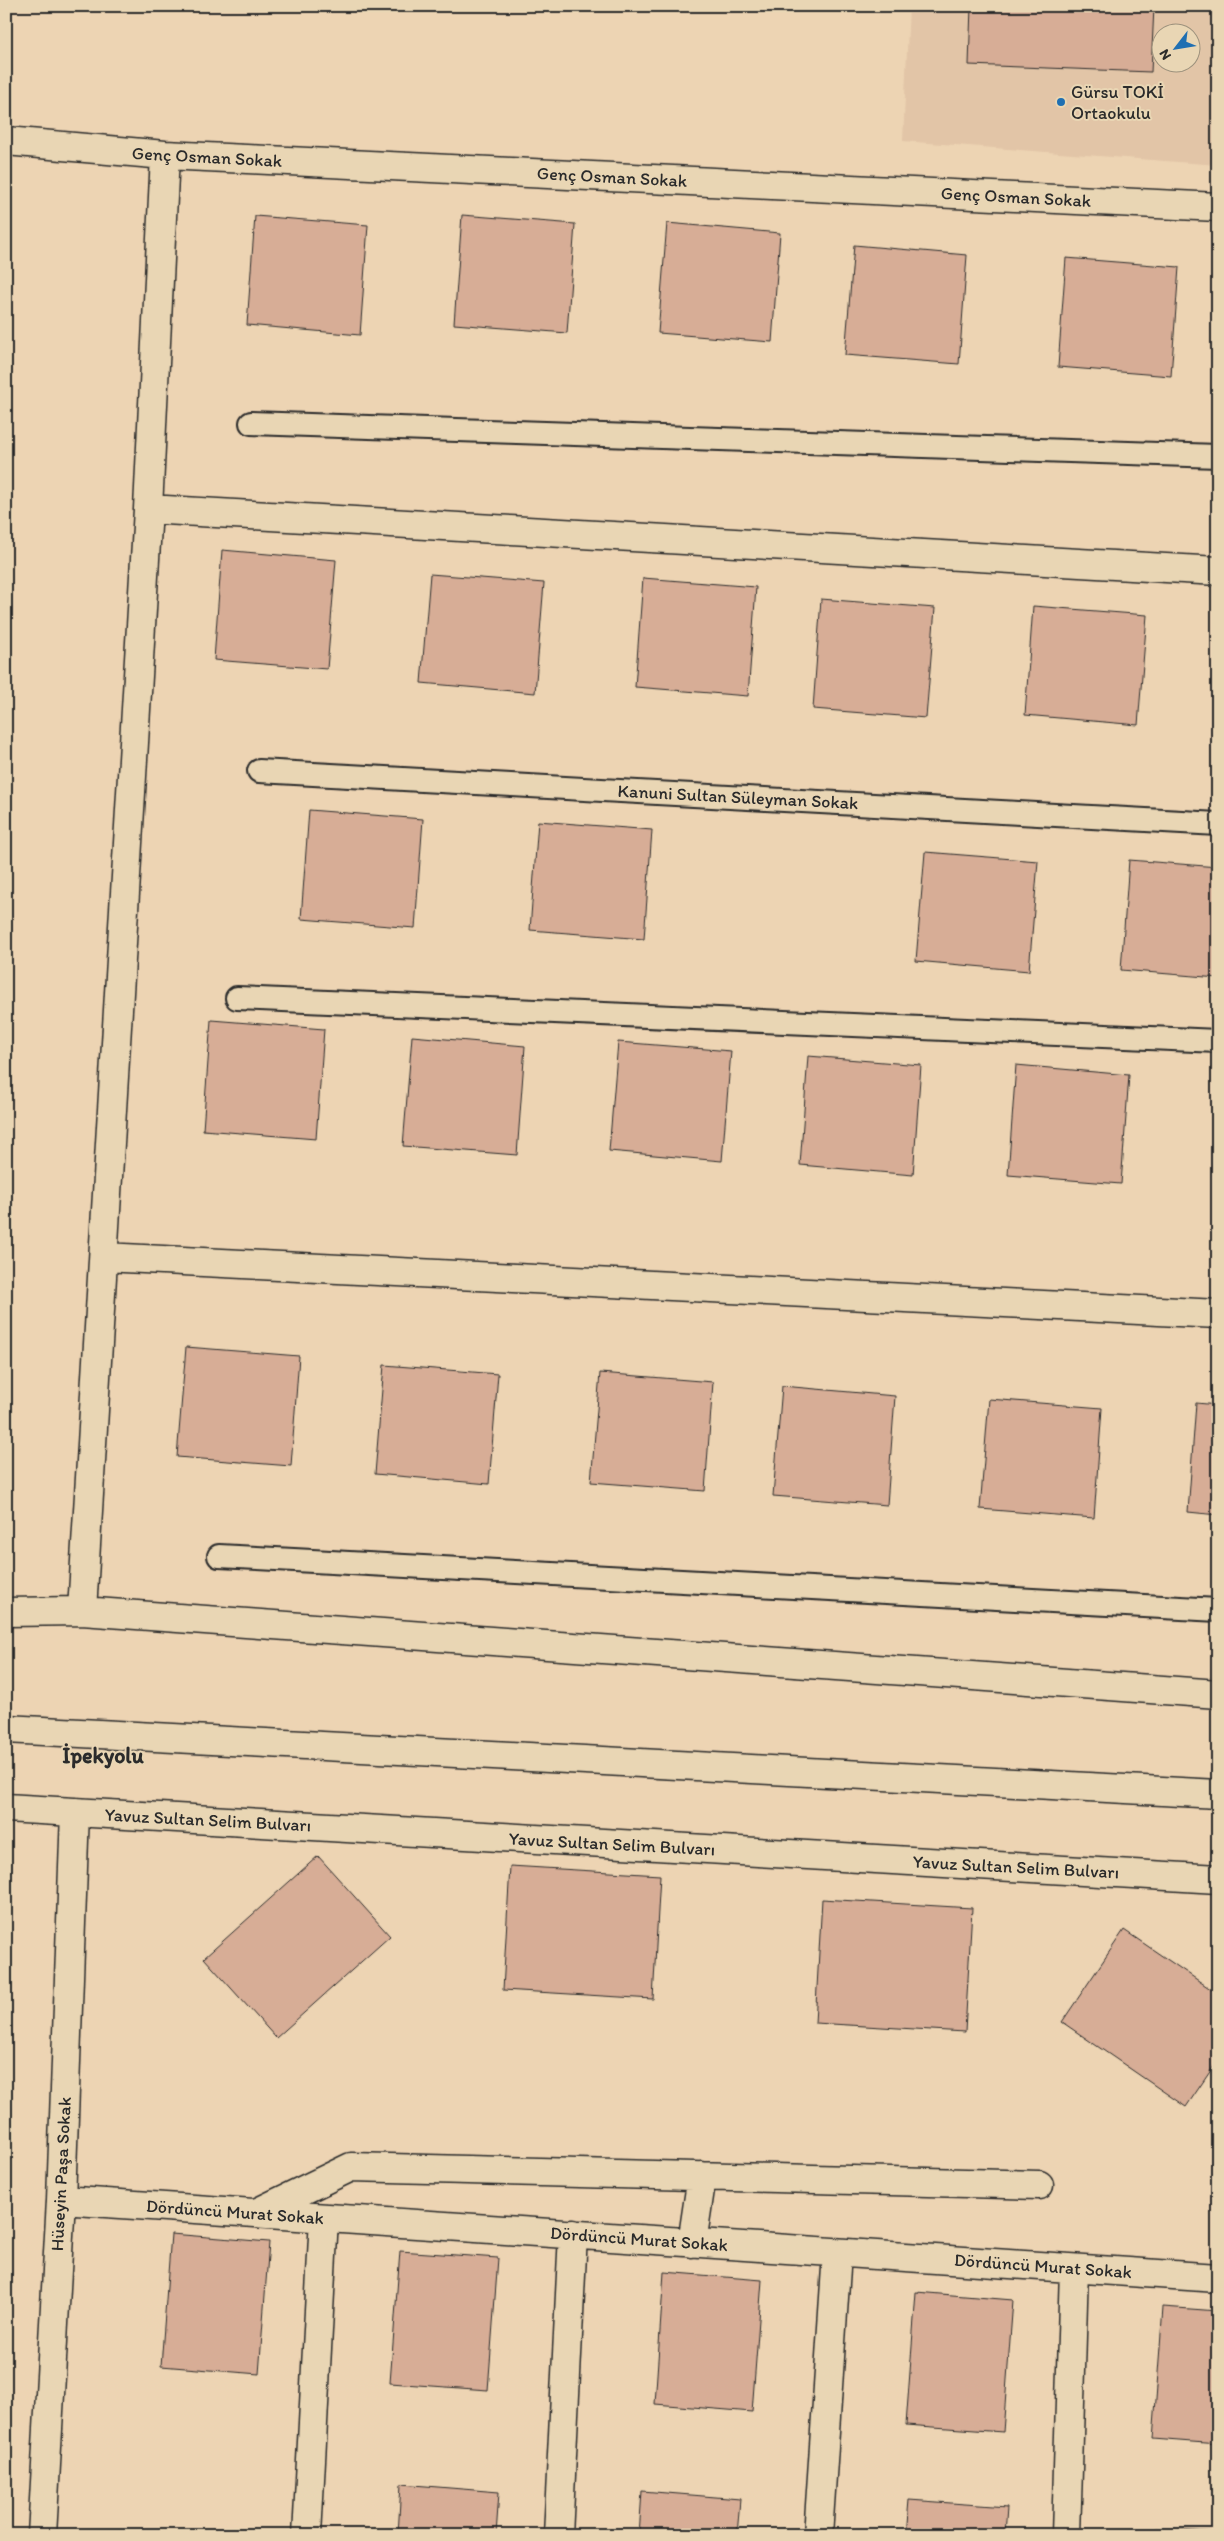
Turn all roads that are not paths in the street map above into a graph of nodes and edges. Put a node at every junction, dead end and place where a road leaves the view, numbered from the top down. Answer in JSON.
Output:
{"nodes":[{"id":1,"x":6,"y":141,"type":"edge"},
{"id":2,"x":165,"y":155,"type":"junction"},
{"id":3,"x":1218,"y":207,"type":"edge"},
{"id":4,"x":252,"y":423,"type":"dead end"},
{"id":5,"x":1218,"y":456,"type":"edge"},
{"id":6,"x":148,"y":509,"type":"junction"},
{"id":7,"x":1218,"y":571,"type":"edge"},
{"id":8,"x":259,"y":771,"type":"dead end"},
{"id":9,"x":1218,"y":824,"type":"edge"},
{"id":10,"x":237,"y":998,"type":"dead end"},
{"id":11,"x":1218,"y":1041,"type":"edge"},
{"id":12,"x":104,"y":1257,"type":"junction"},
{"id":13,"x":1218,"y":1314,"type":"edge"},
{"id":14,"x":219,"y":1556,"type":"dead end"},
{"id":15,"x":1218,"y":1610,"type":"edge"},
{"id":16,"x":82,"y":1611,"type":"junction"},
{"id":17,"x":6,"y":1612,"type":"edge"},
{"id":18,"x":1218,"y":1694,"type":"edge"},
{"id":19,"x":6,"y":1729,"type":"edge"},
{"id":20,"x":1218,"y":1794,"type":"edge"},
{"id":21,"x":6,"y":1808,"type":"edge"},
{"id":22,"x":75,"y":1812,"type":"junction"},
{"id":23,"x":1218,"y":1879,"type":"edge"},
{"id":24,"x":702,"y":2176,"type":"junction"},
{"id":25,"x":1039,"y":2185,"type":"dead end"},
{"id":26,"x":61,"y":2200,"type":"junction"},
{"id":27,"x":255,"y":2213,"type":"junction"},
{"id":28,"x":324,"y":2218,"type":"junction"},
{"id":29,"x":573,"y":2234,"type":"junction"},
{"id":30,"x":692,"y":2242,"type":"junction"},
{"id":31,"x":837,"y":2253,"type":"junction"},
{"id":32,"x":1074,"y":2268,"type":"junction"},
{"id":33,"x":1218,"y":2278,"type":"edge"},
{"id":34,"x":42,"y":2535,"type":"edge"},
{"id":35,"x":307,"y":2535,"type":"edge"},
{"id":36,"x":558,"y":2535,"type":"edge"},
{"id":37,"x":818,"y":2535,"type":"edge"},
{"id":38,"x":1066,"y":2535,"type":"edge"}],
"edges":[{"from":1,"to":2,"type":"street","name":"Genç Osman Sokak"},
{"from":2,"to":3,"type":"street","name":"Genç Osman Sokak"},
{"from":2,"to":6,"type":"street"},
{"from":4,"to":5,"type":"lane"},
{"from":6,"to":7,"type":"street"},
{"from":6,"to":12,"type":"street"},
{"from":8,"to":9,"type":"lane","name":"Kanuni Sultan Süleyman Sokak"},
{"from":10,"to":11,"type":"lane"},
{"from":12,"to":13,"type":"street"},
{"from":12,"to":16,"type":"street"},
{"from":14,"to":15,"type":"lane"},
{"from":16,"to":17,"type":"street"},
{"from":16,"to":18,"type":"street"},
{"from":19,"to":20,"type":"street"},
{"from":21,"to":22,"type":"street","name":"Yavuz Sultan Selim Bulvarı"},
{"from":22,"to":23,"type":"street","name":"Yavuz Sultan Selim Bulvarı"},
{"from":22,"to":26,"type":"street","name":"Hüseyin Paşa Sokak"},
{"from":24,"to":25,"type":"street"},
{"from":24,"to":27,"type":"street"},
{"from":24,"to":30,"type":"street"},
{"from":26,"to":27,"type":"street","name":"Dördüncü Murat Sokak"},
{"from":26,"to":34,"type":"street","name":"Hüseyin Paşa Sokak"},
{"from":27,"to":28,"type":"street","name":"Dördüncü Murat Sokak"},
{"from":28,"to":29,"type":"street","name":"Dördüncü Murat Sokak"},
{"from":28,"to":35,"type":"street"},
{"from":29,"to":30,"type":"street","name":"Dördüncü Murat Sokak"},
{"from":29,"to":36,"type":"street"},
{"from":30,"to":31,"type":"street","name":"Dördüncü Murat Sokak"},
{"from":31,"to":32,"type":"street","name":"Dördüncü Murat Sokak"},
{"from":31,"to":37,"type":"street"},
{"from":32,"to":33,"type":"street","name":"Dördüncü Murat Sokak"},
{"from":32,"to":38,"type":"street"}]}
